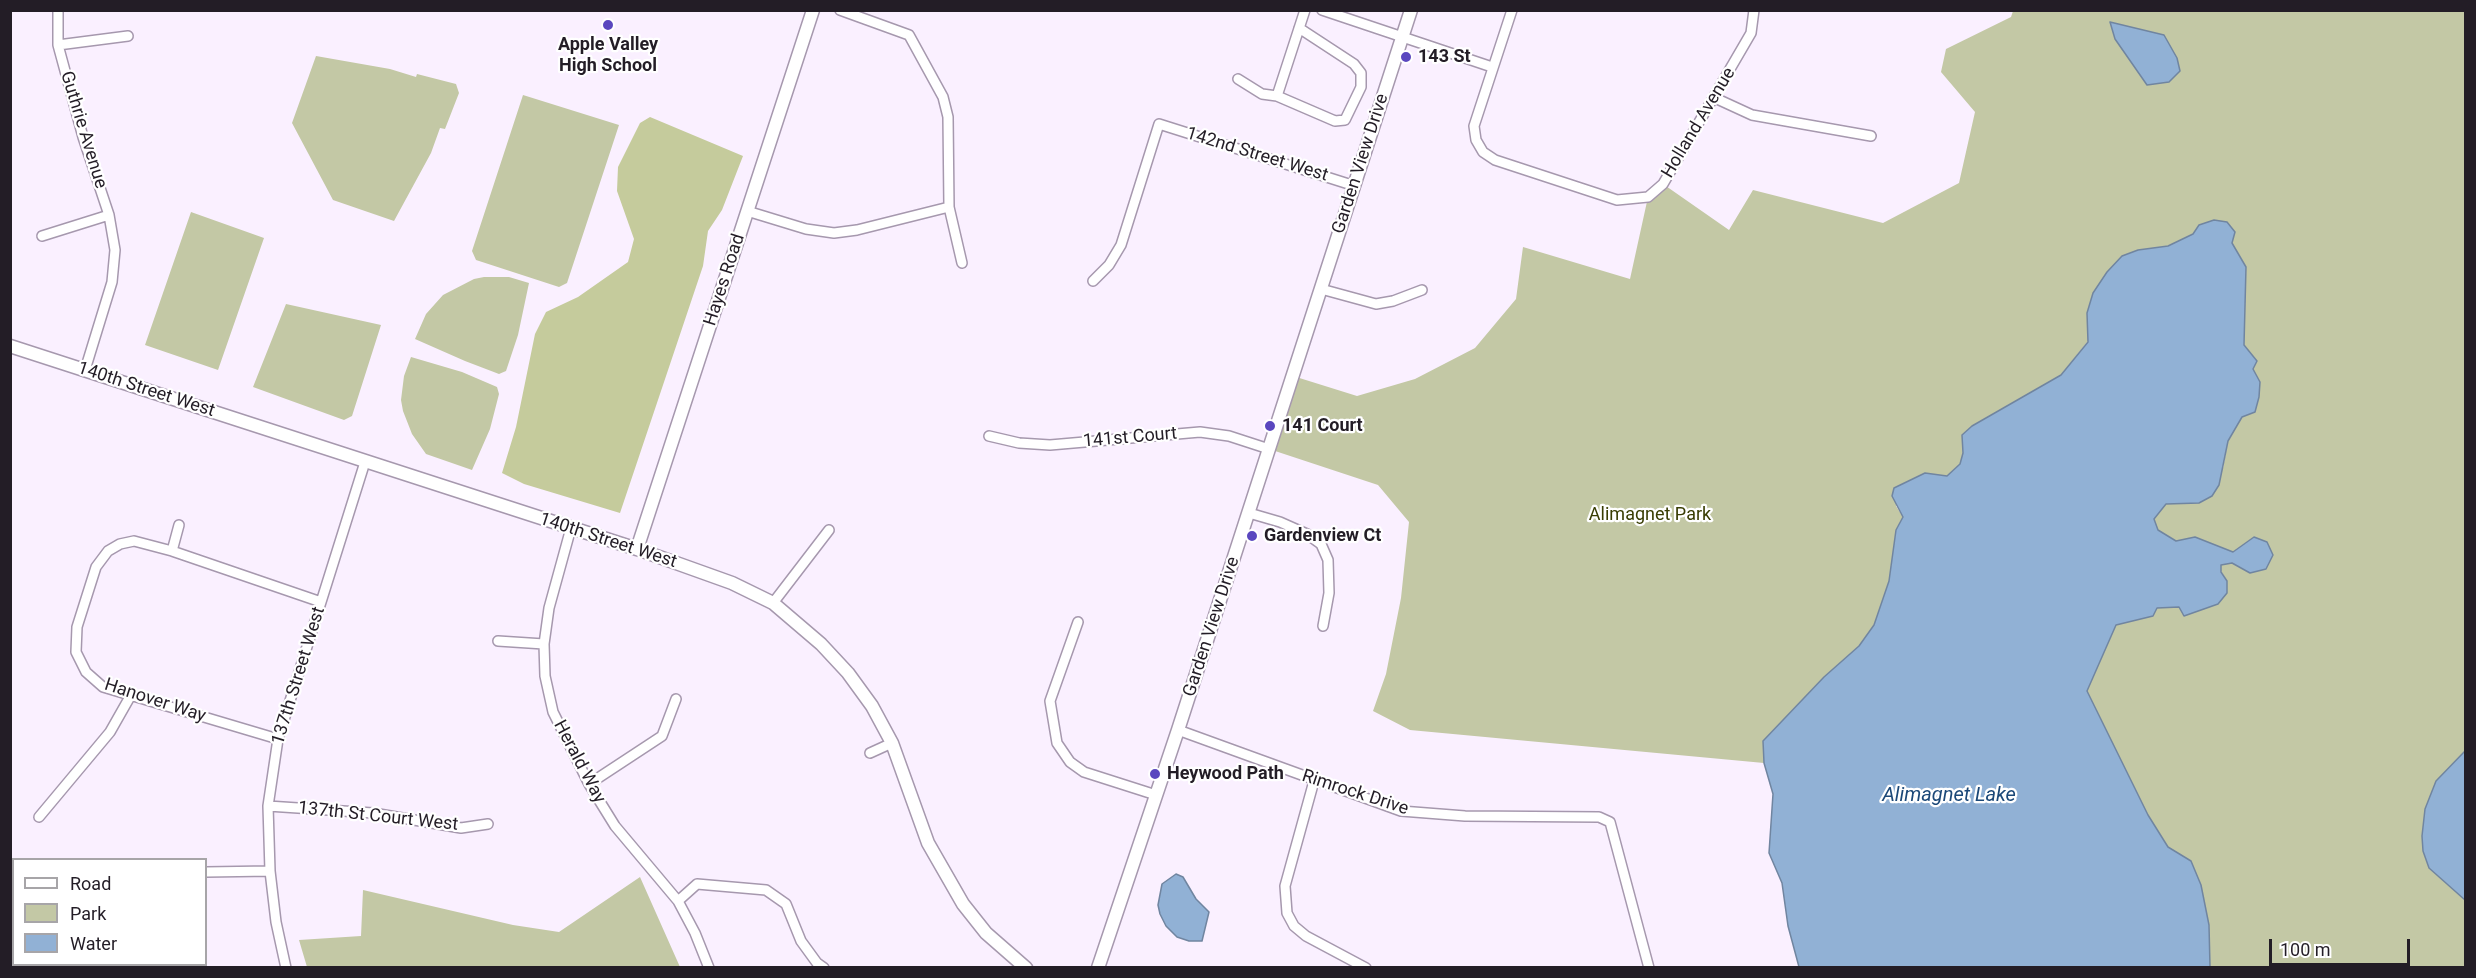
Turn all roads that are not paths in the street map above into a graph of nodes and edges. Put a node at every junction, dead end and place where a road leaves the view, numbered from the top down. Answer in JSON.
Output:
{"nodes":[{"id":1,"x":58,"y":10,"type":"edge"},
{"id":2,"x":813,"y":10,"type":"edge"},
{"id":3,"x":840,"y":10,"type":"edge"},
{"id":4,"x":1305,"y":10,"type":"edge"},
{"id":5,"x":1322,"y":10,"type":"edge"},
{"id":6,"x":1411,"y":10,"type":"edge"},
{"id":7,"x":1512,"y":10,"type":"edge"},
{"id":8,"x":1755,"y":10,"type":"edge"},
{"id":9,"x":1299,"y":28,"type":"junction"},
{"id":10,"x":128,"y":36,"type":"dead end"},
{"id":11,"x":1403,"y":36,"type":"junction"},
{"id":12,"x":58,"y":45,"type":"junction"},
{"id":13,"x":1492,"y":67,"type":"junction"},
{"id":14,"x":1238,"y":79,"type":"dead end"},
{"id":15,"x":1277,"y":96,"type":"junction"},
{"id":16,"x":1715,"y":98,"type":"junction"},
{"id":17,"x":1871,"y":136,"type":"dead end"},
{"id":18,"x":1354,"y":186,"type":"junction"},
{"id":19,"x":949,"y":207,"type":"junction"},
{"id":20,"x":747,"y":210,"type":"junction"},
{"id":21,"x":109,"y":215,"type":"junction"},
{"id":22,"x":42,"y":236,"type":"dead end"},
{"id":23,"x":962,"y":263,"type":"dead end"},
{"id":24,"x":1093,"y":281,"type":"dead end"},
{"id":25,"x":1321,"y":290,"type":"junction"},
{"id":26,"x":1422,"y":290,"type":"dead end"},
{"id":27,"x":10,"y":346,"type":"edge"},
{"id":28,"x":85,"y":370,"type":"junction"},
{"id":29,"x":989,"y":436,"type":"dead end"},
{"id":30,"x":1269,"y":449,"type":"junction"},
{"id":31,"x":365,"y":462,"type":"junction"},
{"id":32,"x":1249,"y":513,"type":"junction"},
{"id":33,"x":179,"y":525,"type":"dead end"},
{"id":34,"x":571,"y":528,"type":"junction"},
{"id":35,"x":829,"y":530,"type":"dead end"},
{"id":36,"x":637,"y":549,"type":"junction"},
{"id":37,"x":172,"y":551,"type":"junction"},
{"id":38,"x":321,"y":602,"type":"junction"},
{"id":39,"x":773,"y":603,"type":"junction"},
{"id":40,"x":1078,"y":622,"type":"dead end"},
{"id":41,"x":1323,"y":626,"type":"dead end"},
{"id":42,"x":498,"y":641,"type":"dead end"},
{"id":43,"x":544,"y":644,"type":"junction"},
{"id":44,"x":131,"y":696,"type":"junction"},
{"id":45,"x":676,"y":699,"type":"dead end"},
{"id":46,"x":1178,"y":730,"type":"junction"},
{"id":47,"x":278,"y":739,"type":"junction"},
{"id":48,"x":892,"y":743,"type":"junction"},
{"id":49,"x":870,"y":753,"type":"dead end"},
{"id":50,"x":1314,"y":781,"type":"junction"},
{"id":51,"x":589,"y":784,"type":"junction"},
{"id":52,"x":1156,"y":795,"type":"junction"},
{"id":53,"x":268,"y":806,"type":"junction"},
{"id":54,"x":39,"y":817,"type":"dead end"},
{"id":55,"x":488,"y":824,"type":"dead end"},
{"id":56,"x":270,"y":871,"type":"junction"},
{"id":57,"x":207,"y":873,"type":"edge"},
{"id":58,"x":678,"y":901,"type":"junction"},
{"id":59,"x":286,"y":968,"type":"edge"},
{"id":60,"x":709,"y":968,"type":"edge"},
{"id":61,"x":824,"y":968,"type":"edge"},
{"id":62,"x":1026,"y":968,"type":"edge"},
{"id":63,"x":1098,"y":968,"type":"edge"},
{"id":64,"x":1366,"y":968,"type":"edge"},
{"id":65,"x":1649,"y":968,"type":"edge"}],
"edges":[{"from":1,"to":12,"type":"street","name":"Guthrie Avenue"},
{"from":2,"to":20,"type":"street","name":"Hayes Road"},
{"from":3,"to":19,"type":"street"},
{"from":4,"to":9,"type":"street"},
{"from":5,"to":11,"type":"street"},
{"from":6,"to":11,"type":"street","name":"Garden View Drive"},
{"from":7,"to":13,"type":"street","name":"Holland Avenue"},
{"from":8,"to":16,"type":"street","name":"Holland Avenue"},
{"from":9,"to":15,"type":"street"},
{"from":9,"to":15,"type":"street"},
{"from":10,"to":12,"type":"street","name":"Guthrie Avenue"},
{"from":11,"to":13,"type":"street"},
{"from":11,"to":18,"type":"street","name":"Garden View Drive"},
{"from":12,"to":21,"type":"street","name":"Guthrie Avenue"},
{"from":13,"to":16,"type":"street","name":"Holland Avenue"},
{"from":14,"to":15,"type":"street"},
{"from":16,"to":17,"type":"street"},
{"from":18,"to":24,"type":"street","name":"142nd Street West"},
{"from":18,"to":25,"type":"street","name":"Garden View Drive"},
{"from":19,"to":20,"type":"street"},
{"from":19,"to":23,"type":"street"},
{"from":20,"to":36,"type":"street","name":"Hayes Road"},
{"from":21,"to":22,"type":"street"},
{"from":21,"to":28,"type":"street","name":"Guthrie Avenue"},
{"from":25,"to":26,"type":"street"},
{"from":25,"to":30,"type":"street","name":"Garden View Drive"},
{"from":27,"to":28,"type":"street","name":"140th Street West"},
{"from":28,"to":31,"type":"street","name":"140th Street West"},
{"from":29,"to":30,"type":"street","name":"141st Court"},
{"from":30,"to":32,"type":"street","name":"Garden View Drive"},
{"from":31,"to":34,"type":"street","name":"140th Street West"},
{"from":31,"to":38,"type":"street","name":"137th Street West"},
{"from":32,"to":41,"type":"street"},
{"from":32,"to":46,"type":"street","name":"Garden View Drive"},
{"from":33,"to":37,"type":"street"},
{"from":34,"to":36,"type":"street","name":"140th Street West"},
{"from":34,"to":43,"type":"street","name":"Herald Way"},
{"from":35,"to":39,"type":"street"},
{"from":36,"to":39,"type":"street","name":"140th Street West"},
{"from":37,"to":38,"type":"street","name":"Hanover Way"},
{"from":37,"to":44,"type":"street","name":"Hanover Way"},
{"from":38,"to":47,"type":"street","name":"137th Street West"},
{"from":39,"to":48,"type":"street","name":"140th Street West"},
{"from":40,"to":52,"type":"street"},
{"from":42,"to":43,"type":"street"},
{"from":43,"to":51,"type":"street","name":"Herald Way"},
{"from":44,"to":47,"type":"street","name":"Hanover Way"},
{"from":44,"to":54,"type":"street"},
{"from":45,"to":51,"type":"street"},
{"from":46,"to":50,"type":"street","name":"Rimrock Drive"},
{"from":46,"to":52,"type":"street","name":"Garden View Drive"},
{"from":47,"to":53,"type":"street","name":"137th Street West"},
{"from":48,"to":49,"type":"street"},
{"from":48,"to":62,"type":"street","name":"140th Street West"},
{"from":50,"to":64,"type":"street"},
{"from":50,"to":65,"type":"street","name":"Rimrock Drive"},
{"from":51,"to":58,"type":"street","name":"Herald Way"},
{"from":52,"to":63,"type":"street","name":"Garden View Drive"},
{"from":53,"to":55,"type":"street","name":"137th St Court West"},
{"from":53,"to":56,"type":"street","name":"137th Street West"},
{"from":56,"to":57,"type":"street"},
{"from":56,"to":59,"type":"street","name":"137th Street West"},
{"from":58,"to":60,"type":"street","name":"Herald Way"},
{"from":58,"to":61,"type":"street"}]}
